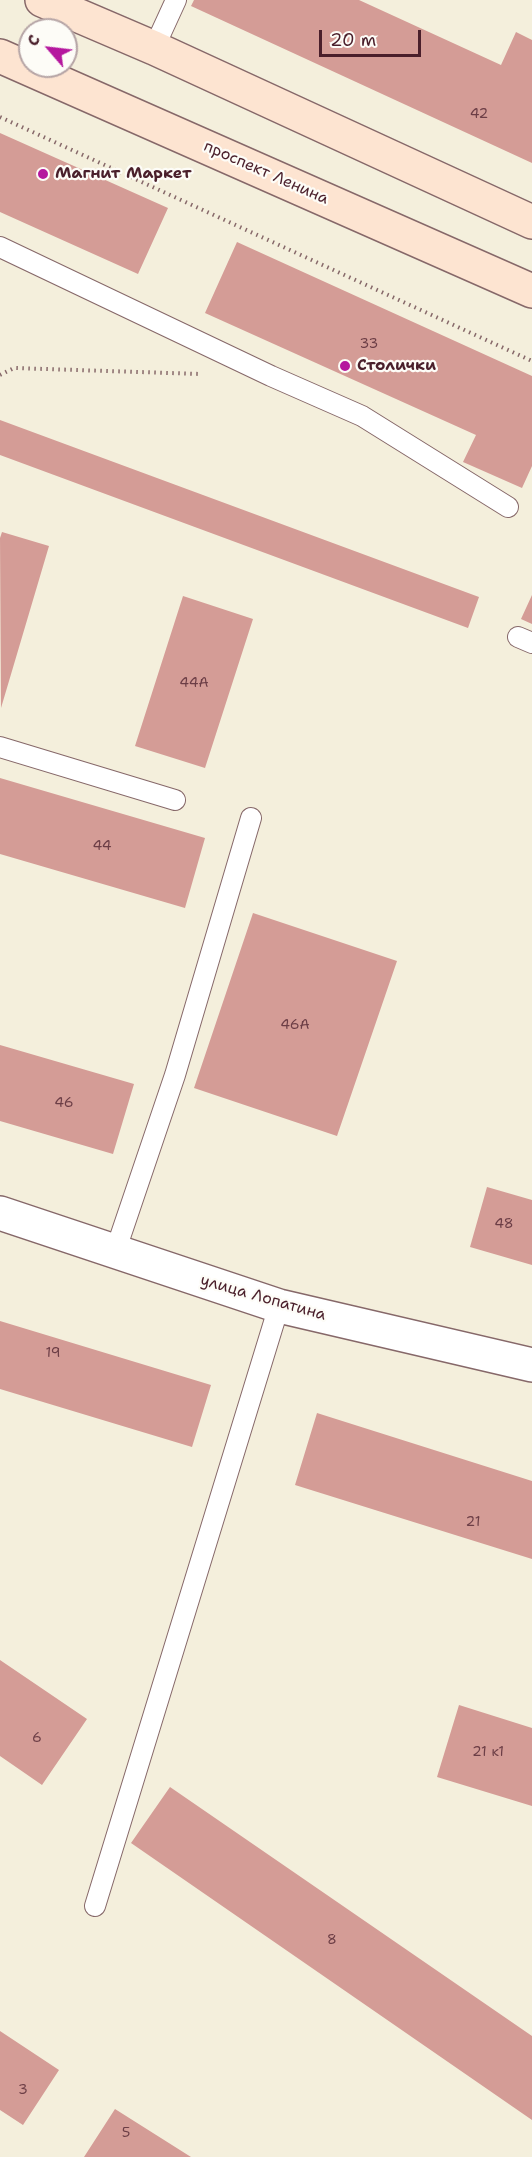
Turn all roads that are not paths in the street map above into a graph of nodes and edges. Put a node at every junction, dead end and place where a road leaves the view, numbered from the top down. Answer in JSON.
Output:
{"nodes":[{"id":1,"x":42,"y":0,"type":"edge"},
{"id":2,"x":176,"y":0,"type":"edge"},
{"id":3,"x":154,"y":48,"type":"junction"},
{"id":4,"x":0,"y":56,"type":"edge"},
{"id":5,"x":532,"y":222,"type":"edge"},
{"id":6,"x":0,"y":247,"type":"edge"},
{"id":7,"x":532,"y":291,"type":"edge"},
{"id":8,"x":508,"y":507,"type":"dead end"},
{"id":9,"x":0,"y":747,"type":"edge"},
{"id":10,"x":176,"y":800,"type":"dead end"},
{"id":11,"x":251,"y":818,"type":"dead end"},
{"id":12,"x":0,"y":1213,"type":"edge"},
{"id":13,"x":115,"y":1252,"type":"junction"},
{"id":14,"x":279,"y":1306,"type":"junction"},
{"id":15,"x":532,"y":1365,"type":"edge"},
{"id":16,"x":94,"y":1906,"type":"dead end"}],
"edges":[{"from":1,"to":3,"type":"main road"},
{"from":2,"to":3,"type":"lane"},
{"from":3,"to":5,"type":"main road"},
{"from":4,"to":7,"type":"main road","name":"проспект Ленина"},
{"from":6,"to":8,"type":"lane"},
{"from":9,"to":10,"type":"lane"},
{"from":11,"to":13,"type":"lane"},
{"from":12,"to":13,"type":"street","name":"улица Лопатина"},
{"from":13,"to":14,"type":"street","name":"улица Лопатина"},
{"from":14,"to":15,"type":"street","name":"улица Лопатина"},
{"from":14,"to":16,"type":"lane"}]}
